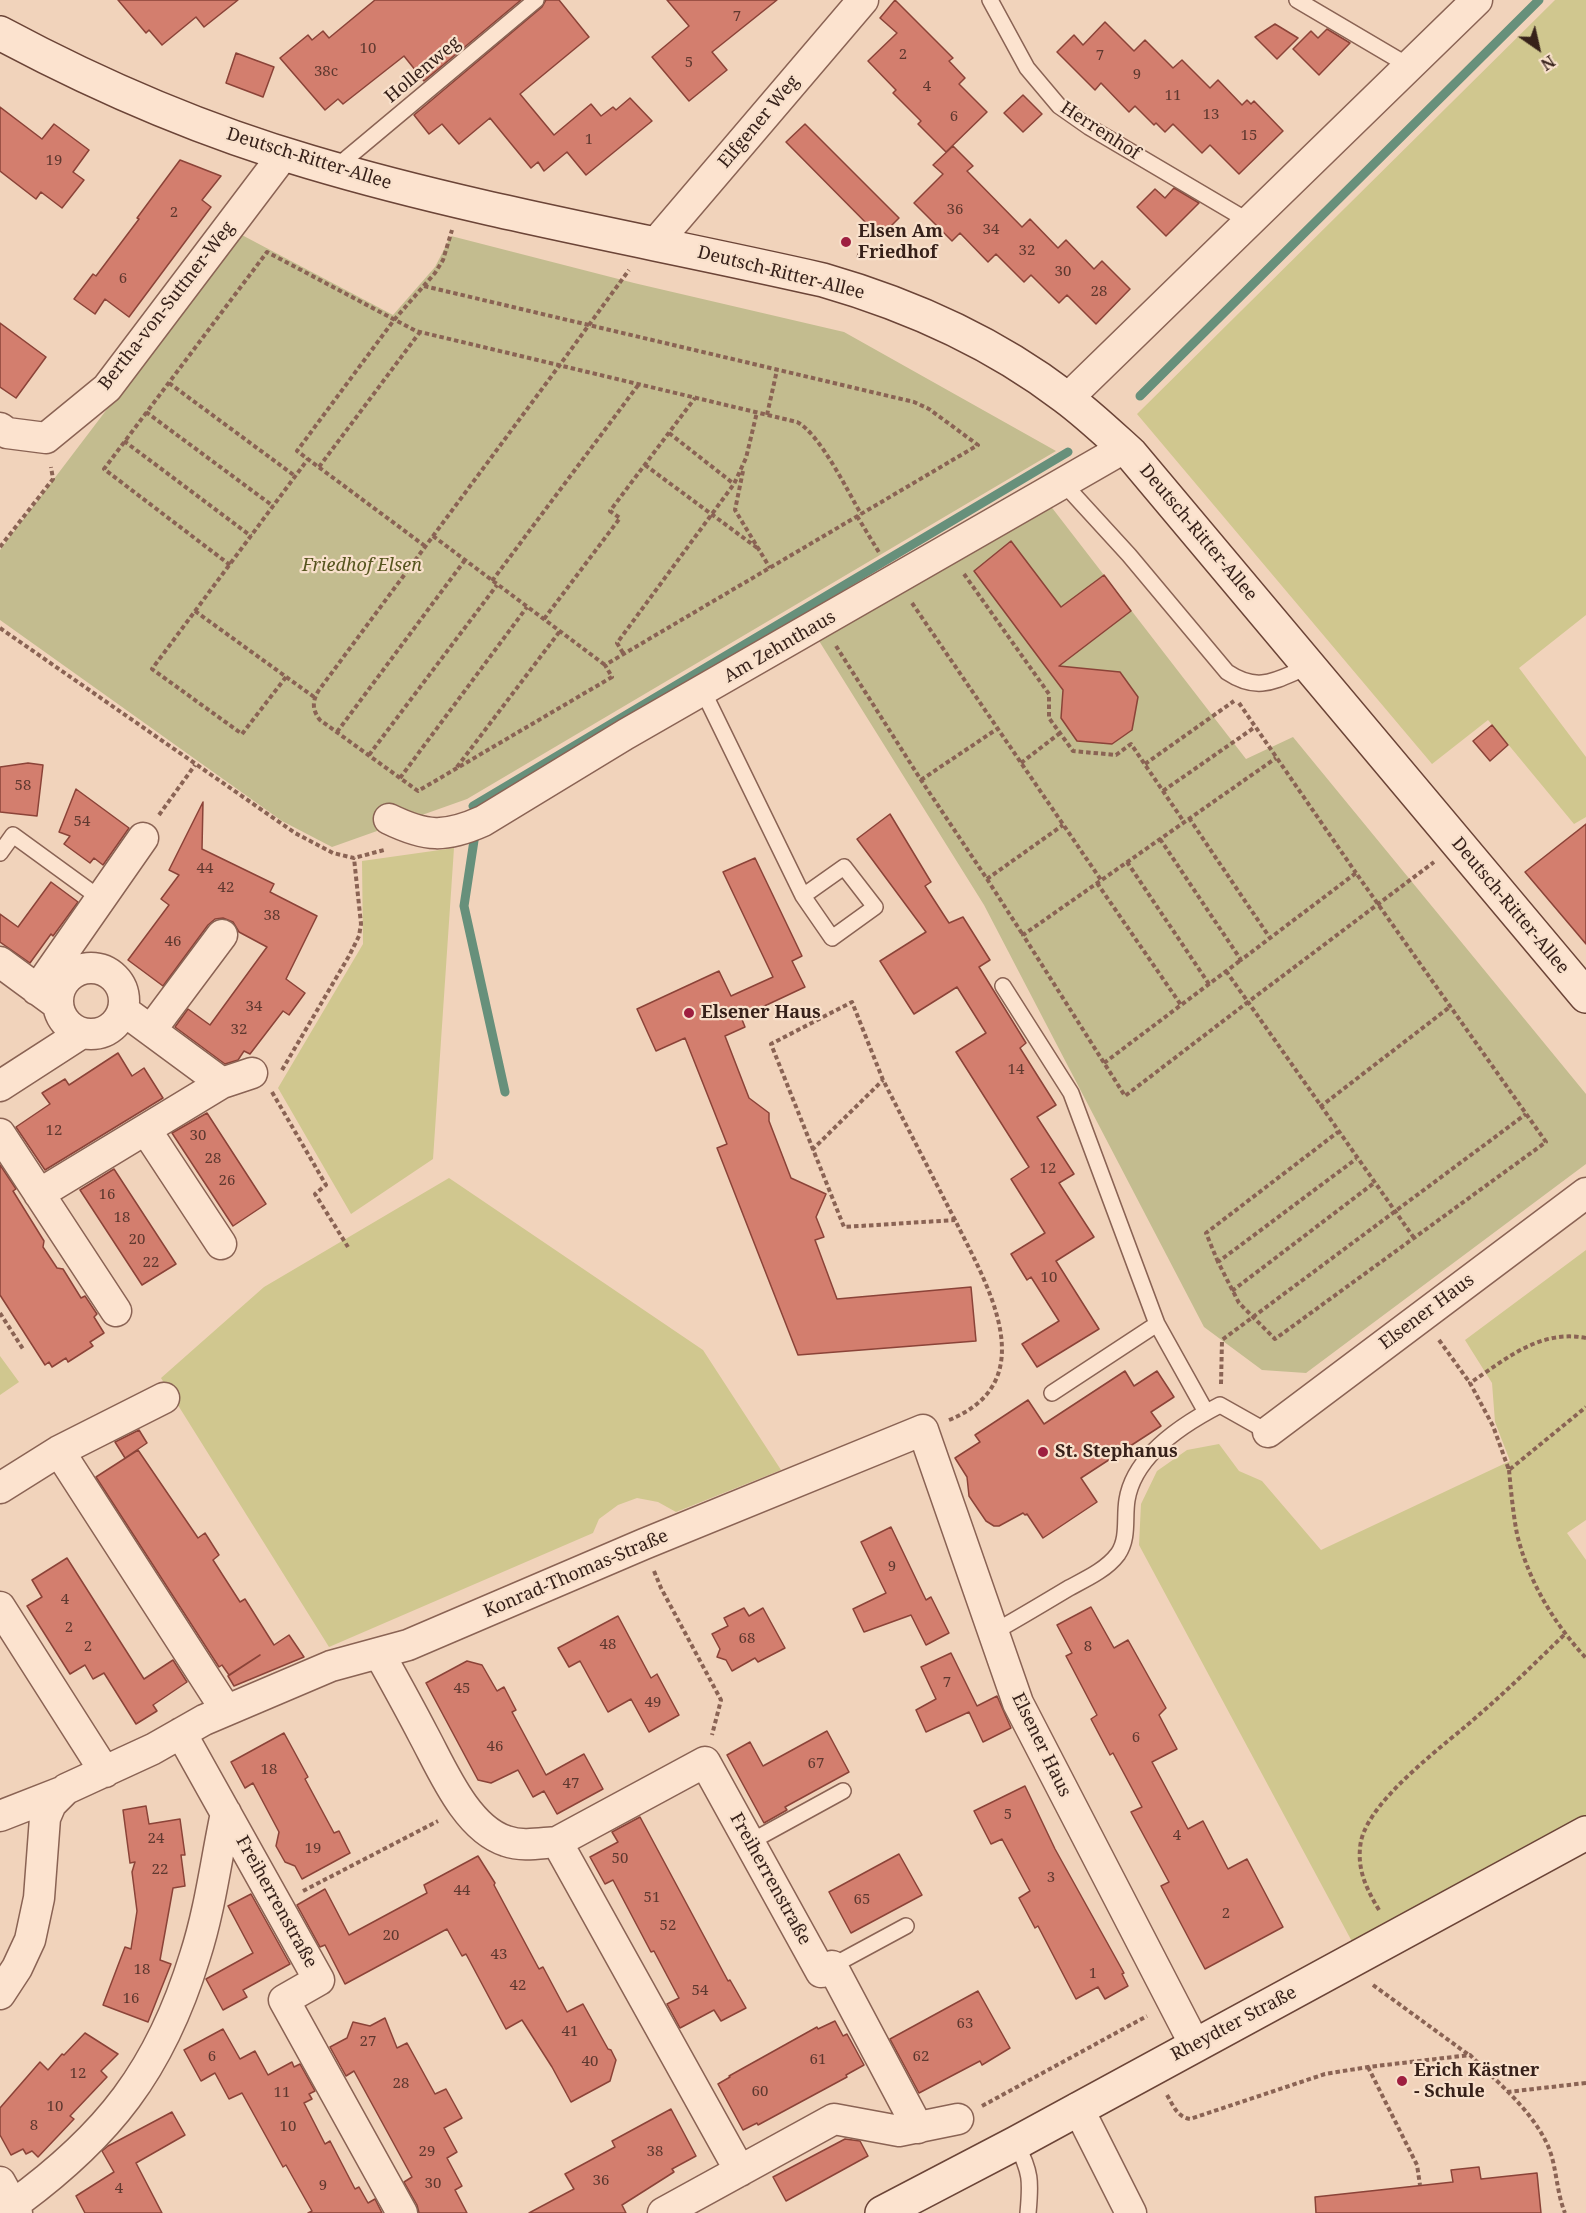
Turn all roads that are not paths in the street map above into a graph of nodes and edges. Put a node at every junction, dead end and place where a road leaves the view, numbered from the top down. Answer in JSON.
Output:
{"nodes":[{"id":1,"x":536,"y":0,"type":"edge"},
{"id":2,"x":863,"y":0,"type":"edge"},
{"id":3,"x":990,"y":0,"type":"edge"},
{"id":4,"x":1297,"y":0,"type":"edge"},
{"id":5,"x":1477,"y":0,"type":"edge"},
{"id":6,"x":0,"y":33,"type":"edge"},
{"id":7,"x":1409,"y":66,"type":"junction"},
{"id":8,"x":284,"y":154,"type":"junction"},
{"id":9,"x":334,"y":169,"type":"junction"},
{"id":10,"x":1250,"y":222,"type":"junction"},
{"id":11,"x":652,"y":243,"type":"junction"},
{"id":12,"x":1068,"y":398,"type":"junction"},
{"id":13,"x":0,"y":428,"type":"edge"},
{"id":14,"x":1124,"y":448,"type":"junction"},
{"id":15,"x":1064,"y":484,"type":"junction"},
{"id":16,"x":1310,"y":666,"type":"junction"},
{"id":17,"x":703,"y":691,"type":"junction"},
{"id":18,"x":389,"y":819,"type":"dead end"},
{"id":19,"x":143,"y":838,"type":"road end"},
{"id":20,"x":0,"y":853,"type":"edge"},
{"id":21,"x":803,"y":896,"type":"junction"},
{"id":22,"x":100,"y":899,"type":"junction"},
{"id":23,"x":222,"y":934,"type":"dead end"},
{"id":24,"x":0,"y":963,"type":"edge"},
{"id":25,"x":1003,"y":986,"type":"dead end"},
{"id":26,"x":1586,"y":996,"type":"edge"},
{"id":27,"x":47,"y":997,"type":"junction"},
{"id":28,"x":123,"y":1010,"type":"junction"},
{"id":29,"x":151,"y":1030,"type":"junction"},
{"id":30,"x":82,"y":1033,"type":"junction"},
{"id":31,"x":266,"y":1080,"type":"road end"},
{"id":32,"x":222,"y":1083,"type":"junction"},
{"id":33,"x":0,"y":1086,"type":"edge"},
{"id":34,"x":146,"y":1130,"type":"junction"},
{"id":35,"x":0,"y":1134,"type":"edge"},
{"id":36,"x":1586,"y":1192,"type":"edge"},
{"id":37,"x":39,"y":1194,"type":"junction"},
{"id":38,"x":221,"y":1244,"type":"dead end"},
{"id":39,"x":116,"y":1311,"type":"dead end"},
{"id":40,"x":1157,"y":1324,"type":"junction"},
{"id":41,"x":1052,"y":1393,"type":"dead end"},
{"id":42,"x":164,"y":1398,"type":"dead end"},
{"id":43,"x":1206,"y":1413,"type":"junction"},
{"id":44,"x":923,"y":1430,"type":"joint"},
{"id":45,"x":1268,"y":1432,"type":"joint"},
{"id":46,"x":59,"y":1451,"type":"junction"},
{"id":47,"x":0,"y":1488,"type":"edge"},
{"id":48,"x":0,"y":1607,"type":"edge"},
{"id":49,"x":994,"y":1632,"type":"junction"},
{"id":50,"x":379,"y":1653,"type":"junction"},
{"id":51,"x":226,"y":1710,"type":"junction"},
{"id":52,"x":181,"y":1733,"type":"junction"},
{"id":53,"x":105,"y":1772,"type":"junction"},
{"id":54,"x":66,"y":1790,"type":"junction"},
{"id":55,"x":843,"y":1791,"type":"dead end"},
{"id":56,"x":226,"y":1813,"type":"junction"},
{"id":57,"x":0,"y":1816,"type":"edge"},
{"id":58,"x":1586,"y":1833,"type":"edge"},
{"id":59,"x":557,"y":1842,"type":"junction"},
{"id":60,"x":750,"y":1842,"type":"junction"},
{"id":61,"x":906,"y":1926,"type":"dead end"},
{"id":62,"x":832,"y":1966,"type":"junction"},
{"id":63,"x":0,"y":1994,"type":"edge"},
{"id":64,"x":1195,"y":2045,"type":"junction"},
{"id":65,"x":1078,"y":2108,"type":"junction"},
{"id":66,"x":958,"y":2119,"type":"road end"},
{"id":67,"x":918,"y":2128,"type":"junction"},
{"id":68,"x":1016,"y":2143,"type":"junction"},
{"id":69,"x":740,"y":2171,"type":"junction"},
{"id":70,"x":10,"y":2200,"type":"edge"},
{"id":71,"x":402,"y":2213,"type":"edge"},
{"id":72,"x":663,"y":2213,"type":"edge"},
{"id":73,"x":882,"y":2213,"type":"edge"},
{"id":74,"x":1028,"y":2213,"type":"edge"},
{"id":75,"x":1131,"y":2213,"type":"edge"}],
"edges":[{"from":1,"to":9,"type":"lane","name":"Hollenweg"},
{"from":2,"to":11,"type":"street","name":"Elfgener Weg"},
{"from":3,"to":10,"type":"lane","name":"Herrenhof"},
{"from":4,"to":7,"type":"lane"},
{"from":5,"to":7,"type":"street"},
{"from":6,"to":8,"type":"street","name":"Deutsch-Ritter-Allee"},
{"from":7,"to":10,"type":"street"},
{"from":8,"to":9,"type":"street","name":"Deutsch-Ritter-Allee"},
{"from":8,"to":13,"type":"street","name":"Bertha-von-Suttner-Weg"},
{"from":9,"to":11,"type":"street","name":"Deutsch-Ritter-Allee"},
{"from":10,"to":12,"type":"street"},
{"from":11,"to":12,"type":"street","name":"Deutsch-Ritter-Allee"},
{"from":12,"to":14,"type":"street","name":"Deutsch-Ritter-Allee"},
{"from":14,"to":15,"type":"street","name":"Am Zehnthaus"},
{"from":14,"to":16,"type":"street","name":"Deutsch-Ritter-Allee"},
{"from":15,"to":16,"type":"lane"},
{"from":15,"to":17,"type":"street","name":"Am Zehnthaus"},
{"from":16,"to":26,"type":"street","name":"Deutsch-Ritter-Allee"},
{"from":17,"to":18,"type":"street","name":"Am Zehnthaus"},
{"from":17,"to":21,"type":"lane"},
{"from":19,"to":22,"type":"street"},
{"from":20,"to":22,"type":"lane"},
{"from":21,"to":21,"type":"lane"},
{"from":22,"to":27,"type":"street"},
{"from":23,"to":29,"type":"street"},
{"from":24,"to":27,"type":"street"},
{"from":25,"to":40,"type":"lane"},
{"from":27,"to":28,"type":"street"},
{"from":27,"to":30,"type":"street"},
{"from":28,"to":29,"type":"street"},
{"from":28,"to":30,"type":"street"},
{"from":29,"to":32,"type":"street"},
{"from":30,"to":33,"type":"street"},
{"from":31,"to":32,"type":"street"},
{"from":32,"to":34,"type":"street"},
{"from":34,"to":37,"type":"street"},
{"from":34,"to":38,"type":"street"},
{"from":35,"to":37,"type":"street"},
{"from":36,"to":45,"type":"street","name":"Elsener Haus"},
{"from":37,"to":39,"type":"street"},
{"from":40,"to":41,"type":"lane"},
{"from":40,"to":43,"type":"lane"},
{"from":42,"to":46,"type":"street"},
{"from":43,"to":45,"type":"lane"},
{"from":43,"to":49,"type":"lane"},
{"from":44,"to":49,"type":"street","name":"Elsener Haus"},
{"from":44,"to":50,"type":"street","name":"Konrad-Thomas-Straße"},
{"from":46,"to":47,"type":"street"},
{"from":46,"to":51,"type":"street"},
{"from":48,"to":53,"type":"street"},
{"from":49,"to":64,"type":"street","name":"Elsener Haus"},
{"from":50,"to":51,"type":"street","name":"Konrad-Thomas-Straße"},
{"from":50,"to":59,"type":"street"},
{"from":51,"to":52,"type":"street","name":"Konrad-Thomas-Straße"},
{"from":52,"to":53,"type":"street","name":"Konrad-Thomas-Straße"},
{"from":52,"to":56,"type":"street","name":"Freiherrenstraße"},
{"from":53,"to":54,"type":"street","name":"Konrad-Thomas-Straße"},
{"from":54,"to":57,"type":"street"},
{"from":54,"to":63,"type":"street","name":"Konrad-Thomas-Straße"},
{"from":55,"to":60,"type":"lane"},
{"from":56,"to":70,"type":"street"},
{"from":56,"to":71,"type":"street","name":"Freiherrenstraße"},
{"from":58,"to":64,"type":"street","name":"Rheydter Straße"},
{"from":59,"to":60,"type":"street","name":"Freiherrenstraße"},
{"from":59,"to":69,"type":"street"},
{"from":60,"to":62,"type":"street","name":"Freiherrenstraße"},
{"from":61,"to":62,"type":"lane"},
{"from":62,"to":67,"type":"street"},
{"from":64,"to":65,"type":"street","name":"Rheydter Straße"},
{"from":65,"to":68,"type":"street","name":"Rheydter Straße"},
{"from":65,"to":75,"type":"street"},
{"from":66,"to":67,"type":"street"},
{"from":67,"to":69,"type":"street"},
{"from":68,"to":73,"type":"street","name":"Rheydter Straße"},
{"from":68,"to":74,"type":"lane"},
{"from":69,"to":72,"type":"street"}]}
